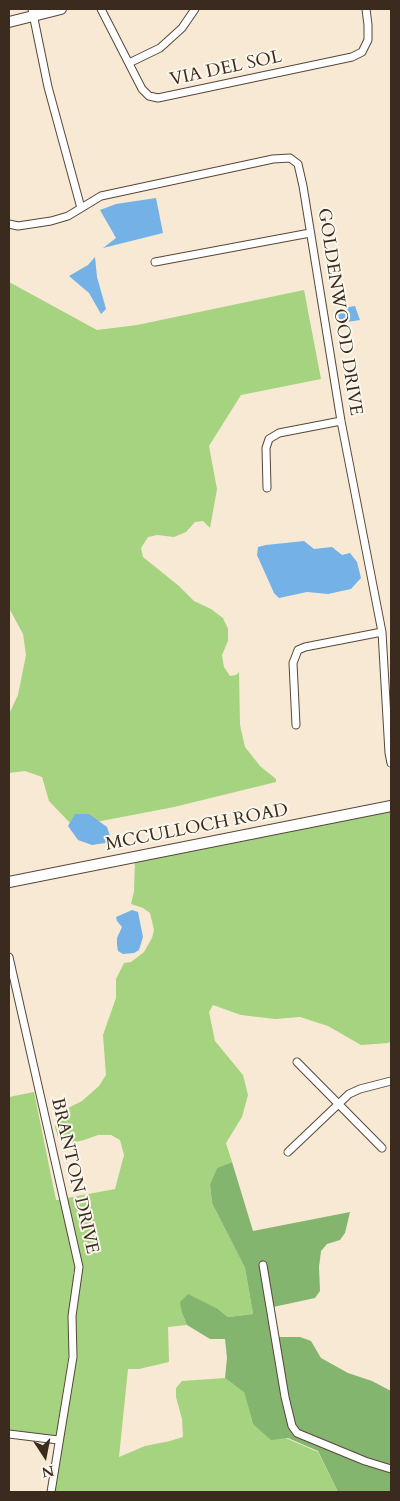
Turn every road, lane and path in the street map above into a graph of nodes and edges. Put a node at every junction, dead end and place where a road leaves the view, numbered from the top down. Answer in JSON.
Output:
{"nodes":[{"id":1,"x":61,"y":9,"type":"edge"},
{"id":2,"x":101,"y":9,"type":"edge"},
{"id":3,"x":195,"y":9,"type":"edge"},
{"id":4,"x":366,"y":9,"type":"edge"},
{"id":5,"x":33,"y":13,"type":"edge"},
{"id":6,"x":9,"y":22,"type":"edge"},
{"id":7,"x":129,"y":63,"type":"junction"},
{"id":8,"x":81,"y":208,"type":"junction"},
{"id":9,"x":9,"y":224,"type":"edge"},
{"id":10,"x":310,"y":234,"type":"junction"},
{"id":11,"x":154,"y":262,"type":"dead end"},
{"id":12,"x":341,"y":421,"type":"junction"},
{"id":13,"x":268,"y":488,"type":"dead end"},
{"id":14,"x":382,"y":632,"type":"junction"},
{"id":15,"x":296,"y":725,"type":"dead end"},
{"id":16,"x":390,"y":753,"type":"edge"},
{"id":17,"x":391,"y":763,"type":"edge"},
{"id":18,"x":391,"y":806,"type":"edge"},
{"id":19,"x":9,"y":882,"type":"edge"},
{"id":20,"x":9,"y":957,"type":"edge"},
{"id":21,"x":297,"y":1062,"type":"dead end"},
{"id":22,"x":391,"y":1081,"type":"edge"},
{"id":23,"x":338,"y":1104,"type":"junction"},
{"id":24,"x":382,"y":1148,"type":"dead end"},
{"id":25,"x":288,"y":1152,"type":"dead end"},
{"id":26,"x":263,"y":1265,"type":"dead end"},
{"id":27,"x":9,"y":1434,"type":"edge"},
{"id":28,"x":58,"y":1440,"type":"junction"},
{"id":29,"x":391,"y":1469,"type":"edge"},
{"id":30,"x":51,"y":1492,"type":"edge"}],
"edges":[{"from":1,"to":5,"type":"street"},
{"from":2,"to":7,"type":"street","name":"VIA DEL SOL"},
{"from":3,"to":7,"type":"street"},
{"from":4,"to":7,"type":"street","name":"VIA DEL SOL"},
{"from":5,"to":6,"type":"street"},
{"from":5,"to":8,"type":"street"},
{"from":8,"to":9,"type":"street","name":"GOLDENWOOD DRIVE"},
{"from":8,"to":10,"type":"street","name":"GOLDENWOOD DRIVE"},
{"from":10,"to":11,"type":"street"},
{"from":10,"to":12,"type":"street","name":"GOLDENWOOD DRIVE"},
{"from":12,"to":13,"type":"street"},
{"from":12,"to":14,"type":"street","name":"GOLDENWOOD DRIVE"},
{"from":14,"to":15,"type":"street"},
{"from":14,"to":16,"type":"street","name":"GOLDENWOOD DRIVE"},
{"from":16,"to":17,"type":"street","name":"GOLDENWOOD DRIVE"},
{"from":18,"to":19,"type":"street","name":"MCCULLOCH ROAD"},
{"from":20,"to":28,"type":"street","name":"BRANTON DRIVE"},
{"from":21,"to":23,"type":"street"},
{"from":22,"to":23,"type":"street"},
{"from":23,"to":24,"type":"street"},
{"from":23,"to":25,"type":"street"},
{"from":26,"to":29,"type":"street"},
{"from":27,"to":28,"type":"street"},
{"from":28,"to":30,"type":"street","name":"BRANTON DRIVE"}]}
